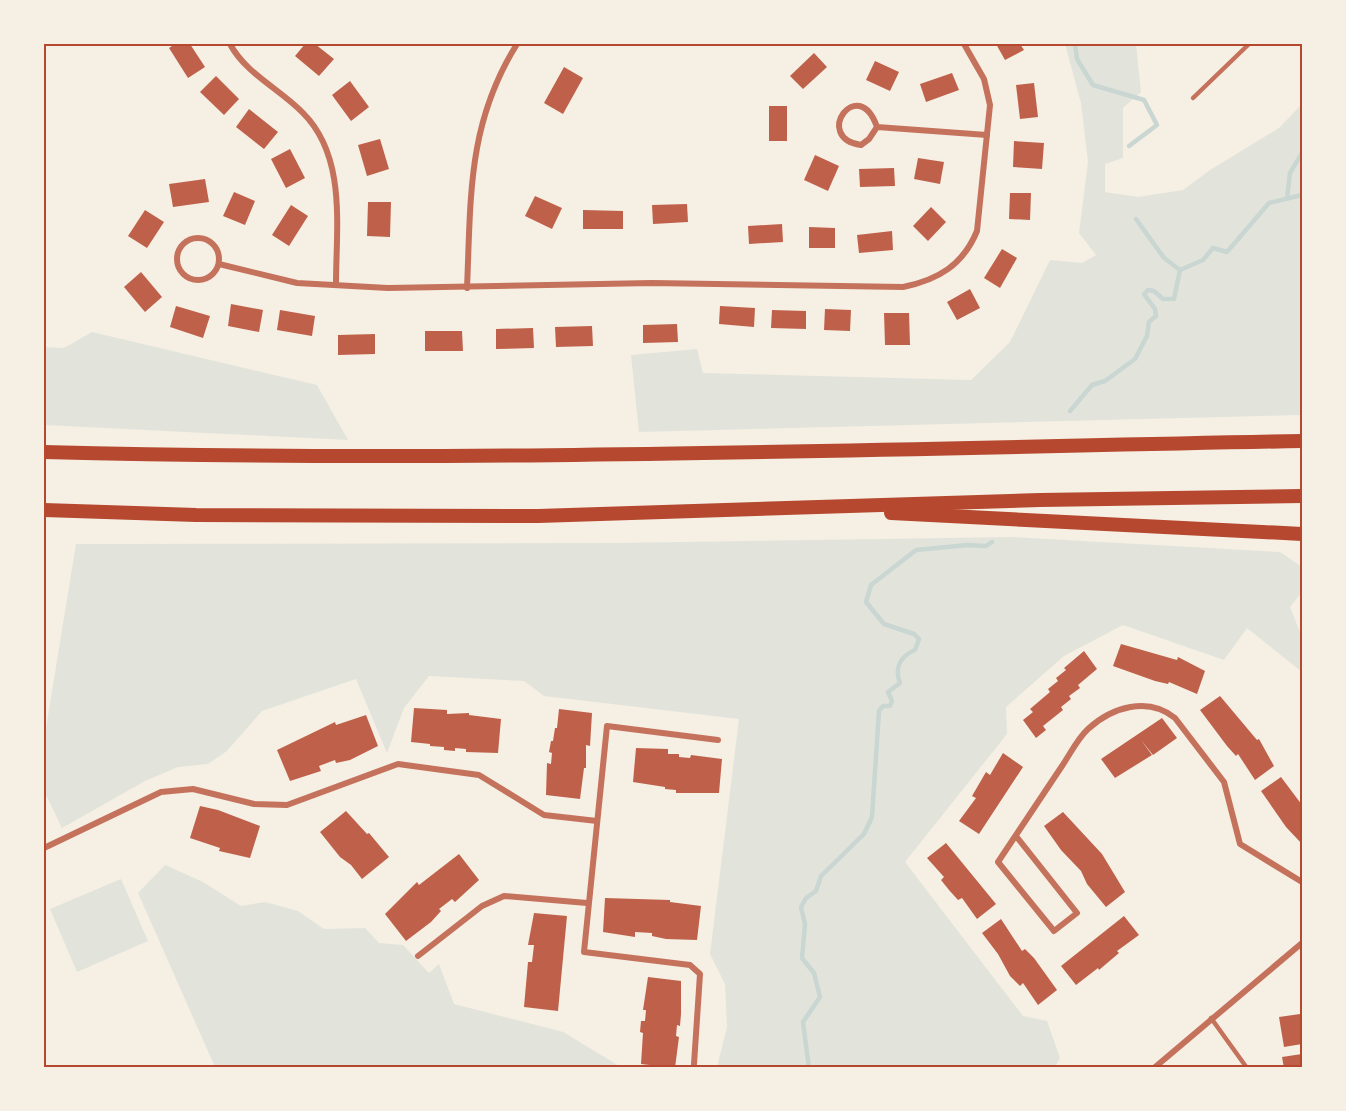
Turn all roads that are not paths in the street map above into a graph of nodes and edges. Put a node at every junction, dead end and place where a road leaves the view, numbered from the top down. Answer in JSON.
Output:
{"nodes":[{"id":1,"x":230,"y":44,"type":"edge"},
{"id":2,"x":518,"y":44,"type":"edge"},
{"id":3,"x":964,"y":44,"type":"edge"},
{"id":4,"x":1238,"y":44,"type":"edge"},
{"id":5,"x":1249,"y":44,"type":"edge"},
{"id":6,"x":1242,"y":50,"type":"junction"},
{"id":7,"x":1193,"y":98,"type":"dead end"},
{"id":8,"x":877,"y":127,"type":"junction"},
{"id":9,"x":987,"y":135,"type":"junction"},
{"id":10,"x":219,"y":264,"type":"junction"},
{"id":11,"x":336,"y":284,"type":"junction"},
{"id":12,"x":467,"y":288,"type":"junction"},
{"id":13,"x":1302,"y":441,"type":"edge"},
{"id":14,"x":44,"y":452,"type":"edge"},
{"id":15,"x":1302,"y":496,"type":"edge"},
{"id":16,"x":778,"y":509,"type":"junction"},
{"id":17,"x":44,"y":510,"type":"edge"},
{"id":18,"x":1302,"y":534,"type":"edge"},
{"id":19,"x":718,"y":740,"type":"dead end"},
{"id":20,"x":597,"y":821,"type":"junction"},
{"id":21,"x":1016,"y":836,"type":"junction"},
{"id":22,"x":44,"y":848,"type":"edge"},
{"id":23,"x":1302,"y":882,"type":"edge"},
{"id":24,"x":586,"y":903,"type":"junction"},
{"id":25,"x":1302,"y":943,"type":"edge"},
{"id":26,"x":418,"y":956,"type":"dead end"},
{"id":27,"x":1211,"y":1018,"type":"junction"},
{"id":28,"x":694,"y":1064,"type":"dead end"},
{"id":29,"x":1154,"y":1068,"type":"edge"},
{"id":30,"x":1246,"y":1068,"type":"edge"}],
"edges":[{"from":1,"to":11,"type":"street"},
{"from":2,"to":12,"type":"street"},
{"from":3,"to":9,"type":"street"},
{"from":4,"to":6,"type":"lane"},
{"from":5,"to":6,"type":"lane"},
{"from":6,"to":7,"type":"lane"},
{"from":8,"to":8,"type":"street"},
{"from":8,"to":9,"type":"street"},
{"from":9,"to":12,"type":"street"},
{"from":10,"to":10,"type":"street"},
{"from":10,"to":11,"type":"street"},
{"from":11,"to":12,"type":"street"},
{"from":13,"to":14,"type":"highway"},
{"from":15,"to":16,"type":"highway"},
{"from":16,"to":17,"type":"highway"},
{"from":16,"to":18,"type":"highway"},
{"from":19,"to":20,"type":"street"},
{"from":20,"to":22,"type":"street"},
{"from":20,"to":24,"type":"street"},
{"from":21,"to":21,"type":"street"},
{"from":21,"to":23,"type":"street"},
{"from":24,"to":26,"type":"street"},
{"from":24,"to":28,"type":"street"},
{"from":25,"to":27,"type":"street"},
{"from":27,"to":29,"type":"street"},
{"from":27,"to":30,"type":"lane"}]}
